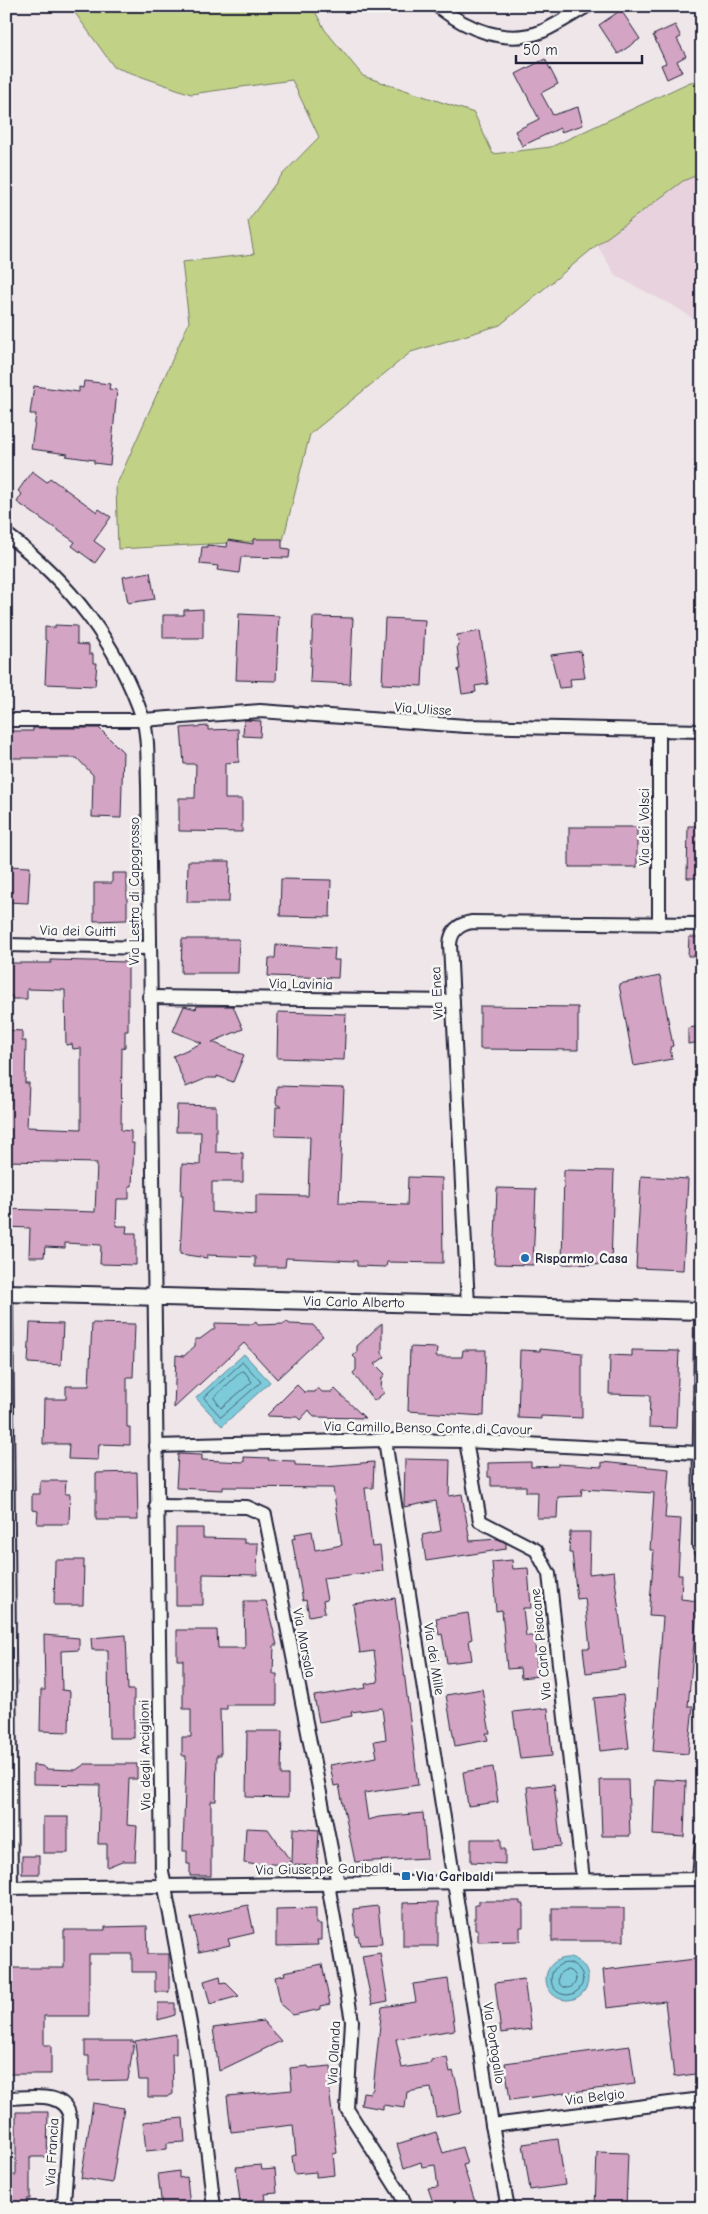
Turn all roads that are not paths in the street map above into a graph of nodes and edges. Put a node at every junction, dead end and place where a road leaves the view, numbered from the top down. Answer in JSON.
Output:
{"nodes":[{"id":1,"x":437,"y":6,"type":"edge"},
{"id":2,"x":588,"y":6,"type":"edge"},
{"id":3,"x":6,"y":534,"type":"edge"},
{"id":4,"x":6,"y":720,"type":"edge"},
{"id":5,"x":143,"y":720,"type":"junction"},
{"id":6,"x":659,"y":730,"type":"junction"},
{"id":7,"x":702,"y":731,"type":"edge"},
{"id":8,"x":659,"y":924,"type":"junction"},
{"id":9,"x":702,"y":924,"type":"edge"},
{"id":10,"x":6,"y":945,"type":"edge"},
{"id":11,"x":149,"y":948,"type":"junction"},
{"id":12,"x":149,"y":997,"type":"junction"},
{"id":13,"x":453,"y":1001,"type":"junction"},
{"id":14,"x":6,"y":1293,"type":"edge"},
{"id":15,"x":153,"y":1297,"type":"junction"},
{"id":16,"x":468,"y":1305,"type":"junction"},
{"id":17,"x":701,"y":1311,"type":"edge"},
{"id":18,"x":385,"y":1440,"type":"junction"},
{"id":19,"x":466,"y":1441,"type":"junction"},
{"id":20,"x":156,"y":1446,"type":"junction"},
{"id":21,"x":699,"y":1453,"type":"junction"},
{"id":22,"x":156,"y":1506,"type":"junction"},
{"id":23,"x":702,"y":1550,"type":"edge"},
{"id":24,"x":702,"y":1841,"type":"edge"},
{"id":25,"x":700,"y":1879,"type":"edge"},
{"id":26,"x":583,"y":1880,"type":"junction"},
{"id":27,"x":454,"y":1882,"type":"junction"},
{"id":28,"x":333,"y":1884,"type":"junction"},
{"id":29,"x":163,"y":1886,"type":"junction"},
{"id":30,"x":8,"y":1888,"type":"edge"},
{"id":31,"x":6,"y":2098,"type":"edge"},
{"id":32,"x":702,"y":2099,"type":"edge"},
{"id":33,"x":492,"y":2125,"type":"junction"},
{"id":34,"x":63,"y":2206,"type":"edge"},
{"id":35,"x":214,"y":2208,"type":"edge"},
{"id":36,"x":407,"y":2208,"type":"edge"},
{"id":37,"x":508,"y":2208,"type":"edge"}],
"edges":[{"from":1,"to":2,"type":"street"},
{"from":3,"to":5,"type":"street","name":"Via Lestra di Capogrosso"},
{"from":4,"to":5,"type":"street","name":"Via Ulisse"},
{"from":5,"to":6,"type":"street","name":"Via Ulisse"},
{"from":5,"to":11,"type":"street","name":"Via Lestra di Capogrosso"},
{"from":6,"to":7,"type":"street","name":"Via Ulisse"},
{"from":6,"to":8,"type":"street","name":"Via dei Volsci"},
{"from":8,"to":9,"type":"street","name":"Via Enea"},
{"from":8,"to":13,"type":"street","name":"Via Enea"},
{"from":10,"to":11,"type":"street","name":"Via dei Guitti"},
{"from":11,"to":12,"type":"street","name":"Via Lestra di Capogrosso"},
{"from":12,"to":13,"type":"street","name":"Via Lavinia"},
{"from":12,"to":15,"type":"street","name":"Via Lestra di Capogrosso"},
{"from":13,"to":16,"type":"street","name":"Via Enea"},
{"from":14,"to":15,"type":"street","name":"Via Carlo Alberto"},
{"from":14,"to":30,"type":"street"},
{"from":15,"to":16,"type":"street","name":"Via Carlo Alberto"},
{"from":15,"to":20,"type":"street","name":"Via degli Arciglioni"},
{"from":16,"to":17,"type":"street","name":"Via Carlo Alberto"},
{"from":17,"to":21,"type":"street"},
{"from":18,"to":19,"type":"street","name":"Via Camillo Benso Conte di Cavour"},
{"from":18,"to":20,"type":"street","name":"Via Camillo Benso Conte di Cavour"},
{"from":18,"to":27,"type":"street","name":"Via dei Mille"},
{"from":19,"to":21,"type":"street","name":"Via Camillo Benso Conte di Cavour"},
{"from":19,"to":26,"type":"street","name":"Via Carlo Pisacane"},
{"from":20,"to":22,"type":"street","name":"Via degli Arciglioni"},
{"from":21,"to":23,"type":"street"},
{"from":22,"to":28,"type":"street","name":"Via Marsala"},
{"from":22,"to":29,"type":"street","name":"Via degli Arciglioni"},
{"from":24,"to":25,"type":"street"},
{"from":25,"to":26,"type":"street","name":"Via Giuseppe Garibaldi"},
{"from":26,"to":27,"type":"street","name":"Via Giuseppe Garibaldi"},
{"from":27,"to":28,"type":"street","name":"Via Giuseppe Garibaldi"},
{"from":27,"to":33,"type":"street","name":"Via Portogallo"},
{"from":28,"to":29,"type":"street","name":"Via Giuseppe Garibaldi"},
{"from":28,"to":36,"type":"street","name":"Via Olanda"},
{"from":29,"to":30,"type":"street","name":"Via Giuseppe Garibaldi"},
{"from":29,"to":35,"type":"street","name":"Via degli Arciglioni"},
{"from":31,"to":34,"type":"street","name":"Via Francia"},
{"from":32,"to":33,"type":"street","name":"Via Belgio"},
{"from":33,"to":37,"type":"street","name":"Via Portogallo"}]}
